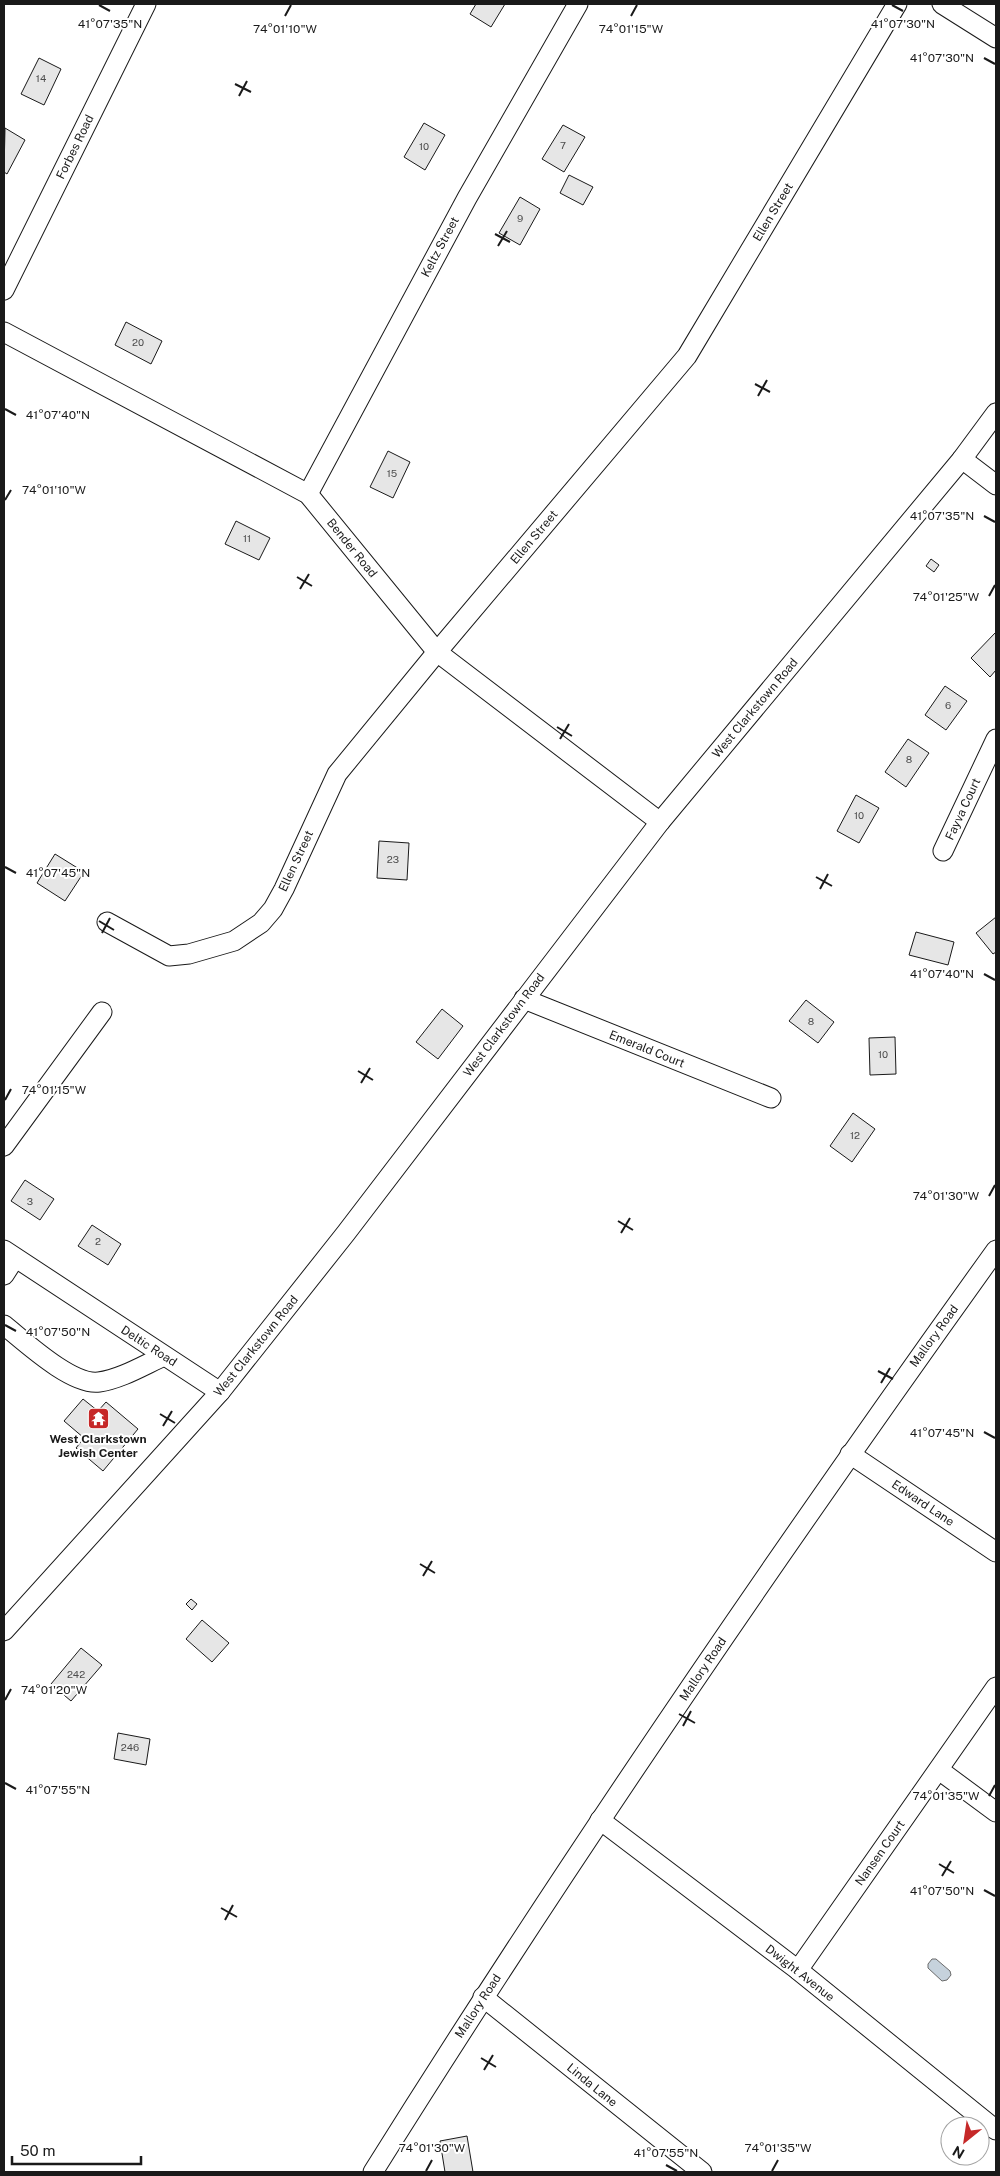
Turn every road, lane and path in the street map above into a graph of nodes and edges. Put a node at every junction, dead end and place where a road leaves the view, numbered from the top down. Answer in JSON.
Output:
{"nodes":[{"id":1,"x":146,"y":4,"type":"edge"},
{"id":2,"x":578,"y":4,"type":"edge"},
{"id":3,"x":897,"y":4,"type":"edge"},
{"id":4,"x":942,"y":4,"type":"edge"},
{"id":5,"x":996,"y":38,"type":"edge"},
{"id":6,"x":4,"y":290,"type":"edge"},
{"id":7,"x":4,"y":332,"type":"edge"},
{"id":8,"x":996,"y":413,"type":"edge"},
{"id":9,"x":962,"y":459,"type":"junction"},
{"id":10,"x":996,"y":485,"type":"edge"},
{"id":11,"x":308,"y":494,"type":"junction"},
{"id":12,"x":437,"y":652,"type":"junction"},
{"id":13,"x":996,"y":739,"type":"edge"},
{"id":14,"x":660,"y":822,"type":"junction"},
{"id":15,"x":943,"y":851,"type":"dead end"},
{"id":16,"x":107,"y":922,"type":"dead end"},
{"id":17,"x":524,"y":999,"type":"junction"},
{"id":18,"x":102,"y":1012,"type":"dead end"},
{"id":19,"x":771,"y":1098,"type":"dead end"},
{"id":20,"x":4,"y":1146,"type":"edge"},
{"id":21,"x":996,"y":1250,"type":"edge"},
{"id":22,"x":9,"y":1254,"type":"edge"},
{"id":23,"x":4,"y":1276,"type":"edge"},
{"id":24,"x":4,"y":1325,"type":"edge"},
{"id":25,"x":164,"y":1356,"type":"junction"},
{"id":26,"x":220,"y":1392,"type":"junction"},
{"id":27,"x":850,"y":1454,"type":"junction"},
{"id":28,"x":996,"y":1552,"type":"edge"},
{"id":29,"x":5,"y":1628,"type":"edge"},
{"id":30,"x":996,"y":1687,"type":"edge"},
{"id":31,"x":939,"y":1770,"type":"junction"},
{"id":32,"x":996,"y":1812,"type":"edge"},
{"id":33,"x":600,"y":1820,"type":"junction"},
{"id":34,"x":798,"y":1970,"type":"junction"},
{"id":35,"x":483,"y":1997,"type":"junction"},
{"id":36,"x":996,"y":2130,"type":"edge"},
{"id":37,"x":373,"y":2172,"type":"edge"},
{"id":38,"x":702,"y":2172,"type":"edge"}],
"edges":[{"from":1,"to":6,"type":"street","name":"Forbes Road"},
{"from":2,"to":11,"type":"street","name":"Keltz Street"},
{"from":3,"to":12,"type":"street","name":"Ellen Street"},
{"from":4,"to":5,"type":"street"},
{"from":7,"to":11,"type":"street","name":"Bender Road"},
{"from":8,"to":9,"type":"street","name":"West Clarkstown Road"},
{"from":9,"to":10,"type":"street"},
{"from":9,"to":14,"type":"street","name":"West Clarkstown Road"},
{"from":11,"to":12,"type":"street","name":"Bender Road"},
{"from":12,"to":14,"type":"street","name":"Bender Road"},
{"from":12,"to":16,"type":"street","name":"Ellen Street"},
{"from":13,"to":15,"type":"street","name":"Fayva Court"},
{"from":14,"to":17,"type":"street","name":"West Clarkstown Road"},
{"from":17,"to":19,"type":"street","name":"Emerald Court"},
{"from":17,"to":26,"type":"street","name":"West Clarkstown Road"},
{"from":18,"to":20,"type":"street"},
{"from":21,"to":27,"type":"street","name":"Mallory Road"},
{"from":22,"to":23,"type":"street"},
{"from":22,"to":25,"type":"street","name":"Deltic Road"},
{"from":24,"to":25,"type":"street"},
{"from":25,"to":26,"type":"street","name":"Deltic Road"},
{"from":26,"to":29,"type":"street","name":"West Clarkstown Road"},
{"from":27,"to":28,"type":"street","name":"Edward Lane"},
{"from":27,"to":33,"type":"street","name":"Mallory Road"},
{"from":30,"to":31,"type":"street","name":"Nansen Court"},
{"from":31,"to":32,"type":"street"},
{"from":31,"to":34,"type":"street","name":"Nansen Court"},
{"from":33,"to":34,"type":"street","name":"Dwight Avenue"},
{"from":33,"to":35,"type":"street","name":"Mallory Road"},
{"from":34,"to":36,"type":"street","name":"Dwight Avenue"},
{"from":35,"to":37,"type":"street","name":"Mallory Road"},
{"from":35,"to":38,"type":"street","name":"Linda Lane"}]}
